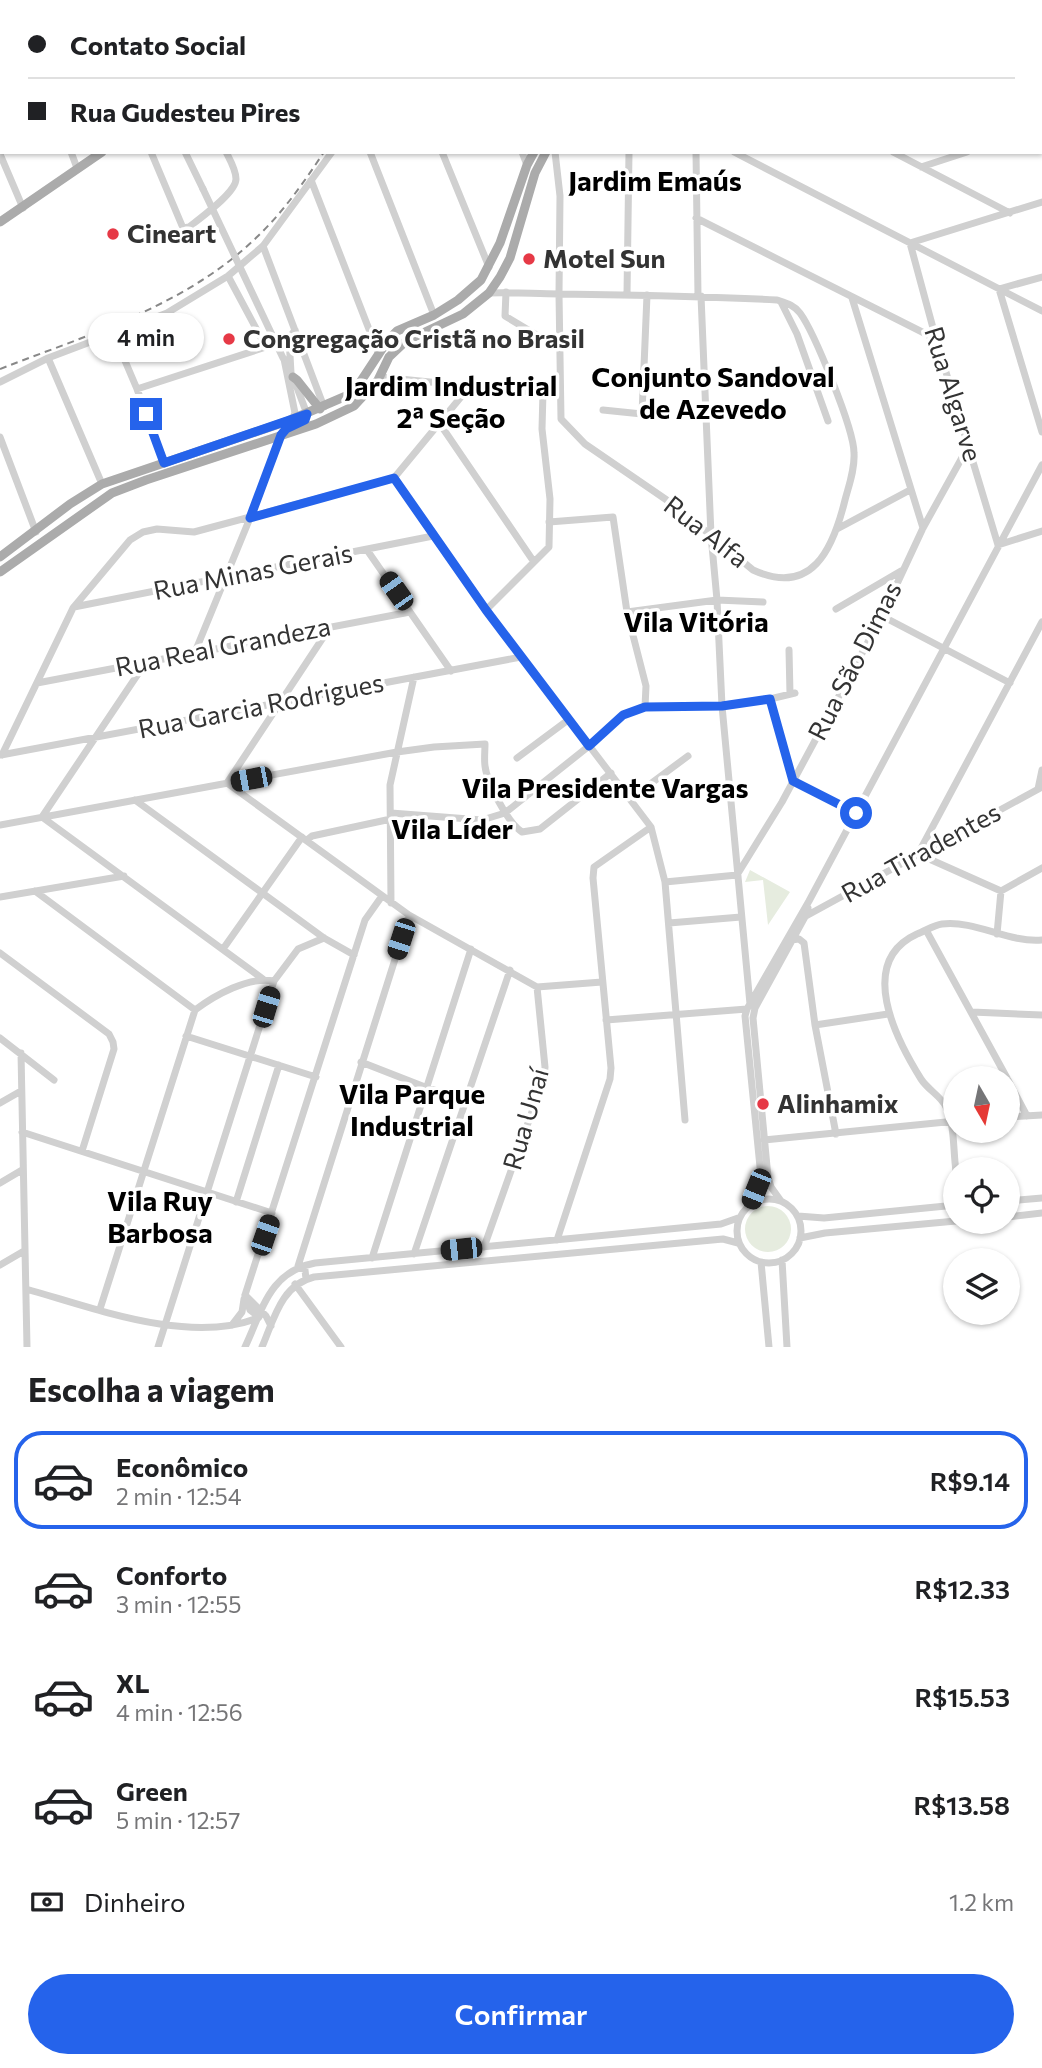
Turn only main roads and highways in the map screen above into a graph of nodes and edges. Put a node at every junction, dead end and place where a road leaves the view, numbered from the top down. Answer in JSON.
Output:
{"nodes":[{"id":1,"x":99,"y":154,"type":"edge"},
{"id":2,"x":533,"y":154,"type":"edge"},
{"id":3,"x":545,"y":154,"type":"edge"},
{"id":4,"x":0,"y":222,"type":"edge"},
{"id":5,"x":292,"y":375,"type":"road end"},
{"id":6,"x":322,"y":408,"type":"junction"},
{"id":7,"x":307,"y":414,"type":"junction"},
{"id":8,"x":281,"y":435,"type":"junction"},
{"id":9,"x":0,"y":557,"type":"edge"},
{"id":10,"x":4,"y":569,"type":"edge"}],
"edges":[{"from":1,"to":4,"type":"main road"},
{"from":2,"to":6,"type":"main road"},
{"from":3,"to":8,"type":"main road"},
{"from":5,"to":6,"type":"main road"},
{"from":6,"to":7,"type":"main road"},
{"from":7,"to":8,"type":"main road"},
{"from":7,"to":9,"type":"main road"},
{"from":8,"to":10,"type":"main road"}]}
